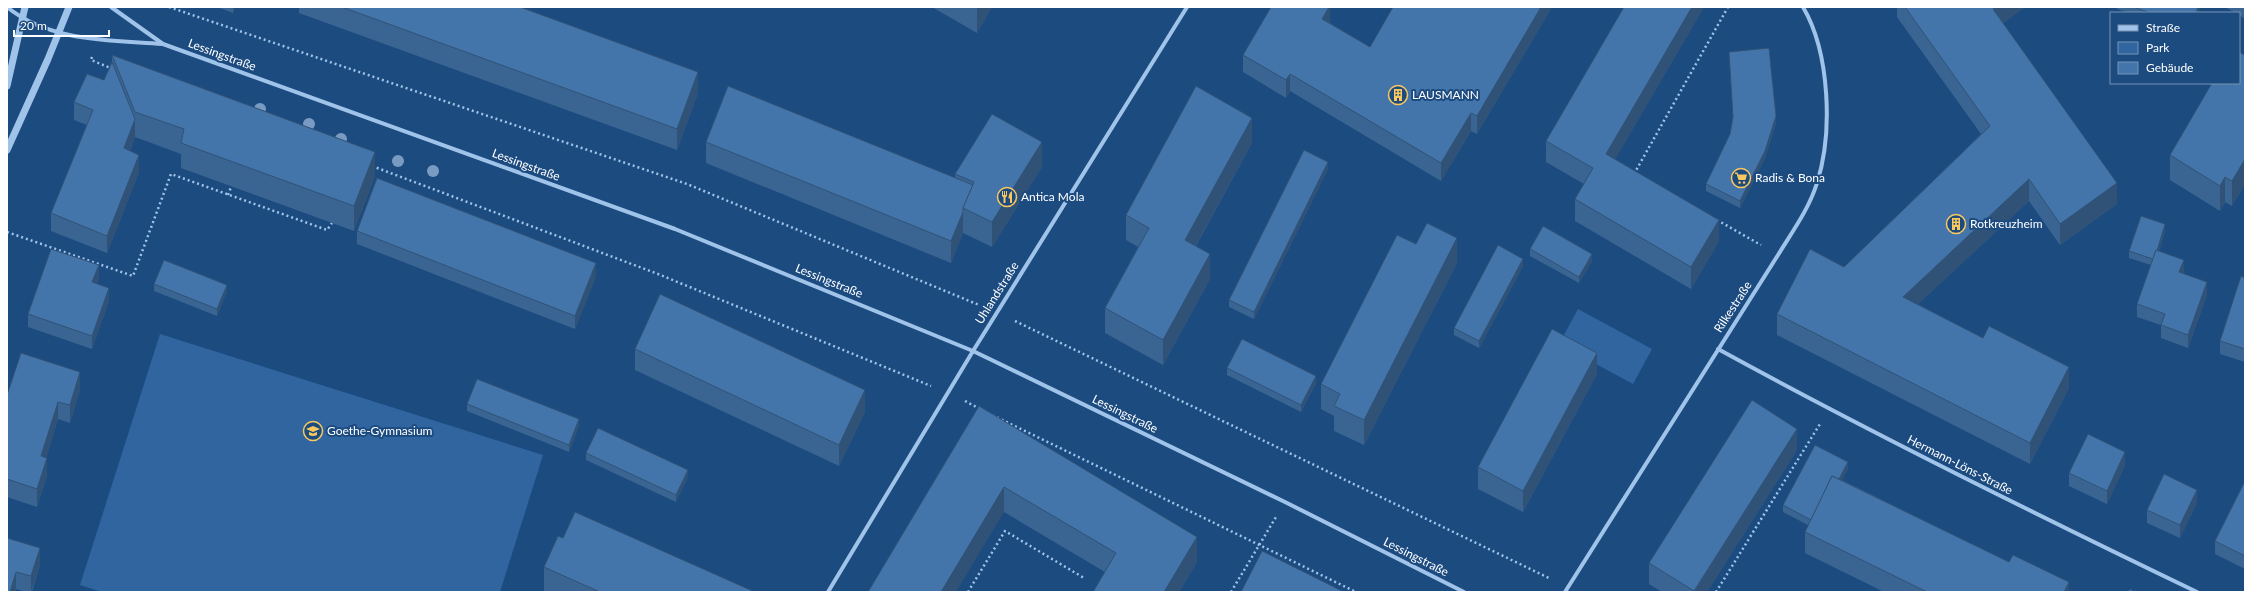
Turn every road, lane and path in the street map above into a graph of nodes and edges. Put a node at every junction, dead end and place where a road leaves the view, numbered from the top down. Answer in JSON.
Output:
{"nodes":[{"id":1,"x":26,"y":7,"type":"edge"},
{"id":2,"x":69,"y":7,"type":"edge"},
{"id":3,"x":111,"y":7,"type":"edge"},
{"id":4,"x":169,"y":7,"type":"edge"},
{"id":5,"x":1187,"y":7,"type":"edge"},
{"id":6,"x":1728,"y":7,"type":"edge"},
{"id":7,"x":1804,"y":7,"type":"edge"},
{"id":8,"x":7,"y":8,"type":"edge"},
{"id":9,"x":22,"y":19,"type":"junction"},
{"id":10,"x":58,"y":33,"type":"junction"},
{"id":11,"x":97,"y":39,"type":"junction"},
{"id":12,"x":163,"y":44,"type":"junction"},
{"id":13,"x":121,"y":72,"type":"edge"},
{"id":14,"x":7,"y":86,"type":"edge"},
{"id":15,"x":7,"y":150,"type":"edge"},
{"id":16,"x":367,"y":164,"type":"edge"},
{"id":17,"x":1641,"y":177,"type":"edge"},
{"id":18,"x":231,"y":187,"type":"edge"},
{"id":19,"x":228,"y":195,"type":"junction"},
{"id":20,"x":1709,"y":216,"type":"edge"},
{"id":21,"x":332,"y":223,"type":"edge"},
{"id":22,"x":7,"y":232,"type":"edge"},
{"id":23,"x":1778,"y":255,"type":"junction"},
{"id":24,"x":997,"y":312,"type":"junction"},
{"id":25,"x":1718,"y":349,"type":"junction"},
{"id":26,"x":973,"y":351,"type":"junction"},
{"id":27,"x":947,"y":393,"type":"junction"},
{"id":28,"x":1829,"y":410,"type":"junction"},
{"id":29,"x":1285,"y":502,"type":"junction"},
{"id":30,"x":1260,"y":544,"type":"junction"},
{"id":31,"x":1084,"y":578,"type":"dead end"},
{"id":32,"x":1568,"y":588,"type":"junction"},
{"id":33,"x":828,"y":592,"type":"edge"},
{"id":34,"x":968,"y":592,"type":"edge"},
{"id":35,"x":1231,"y":592,"type":"edge"},
{"id":36,"x":1356,"y":592,"type":"edge"},
{"id":37,"x":1464,"y":592,"type":"edge"},
{"id":38,"x":1565,"y":592,"type":"edge"},
{"id":39,"x":1716,"y":592,"type":"edge"},
{"id":40,"x":2197,"y":592,"type":"edge"}],
"edges":[{"from":1,"to":9,"type":"street"},
{"from":2,"to":10,"type":"street"},
{"from":3,"to":12,"type":"street","name":"Lessingstraße"},
{"from":4,"to":24,"type":"path"},
{"from":5,"to":24,"type":"street","name":"Uhlandstraße"},
{"from":6,"to":17,"type":"path"},
{"from":7,"to":23,"type":"street","name":"Rilkestraße"},
{"from":8,"to":9,"type":"street","name":"Lessingstraße"},
{"from":9,"to":10,"type":"street","name":"Lessingstraße"},
{"from":9,"to":14,"type":"street"},
{"from":10,"to":11,"type":"street","name":"Lessingstraße"},
{"from":10,"to":15,"type":"street"},
{"from":11,"to":12,"type":"street","name":"Lessingstraße"},
{"from":11,"to":13,"type":"path"},
{"from":12,"to":26,"type":"street","name":"Lessingstraße"},
{"from":16,"to":27,"type":"path"},
{"from":18,"to":19,"type":"path"},
{"from":19,"to":21,"type":"path"},
{"from":19,"to":22,"type":"path"},
{"from":20,"to":23,"type":"path"},
{"from":23,"to":25,"type":"street","name":"Rilkestraße"},
{"from":24,"to":26,"type":"street","name":"Uhlandstraße"},
{"from":24,"to":32,"type":"path"},
{"from":25,"to":28,"type":"street","name":"Hermann-Löns-Straße"},
{"from":25,"to":32,"type":"street","name":"Rilkestraße"},
{"from":26,"to":27,"type":"street","name":"Uhlandstraße"},
{"from":26,"to":29,"type":"street","name":"Lessingstraße"},
{"from":27,"to":30,"type":"path"},
{"from":27,"to":33,"type":"street","name":"Uhlandstraße"},
{"from":28,"to":39,"type":"path"},
{"from":28,"to":40,"type":"street","name":"Hermann-Löns-Straße"},
{"from":29,"to":30,"type":"path"},
{"from":29,"to":37,"type":"street","name":"Lessingstraße"},
{"from":30,"to":35,"type":"path"},
{"from":30,"to":36,"type":"path"},
{"from":31,"to":34,"type":"path"},
{"from":32,"to":38,"type":"street","name":"Rilkestraße"}]}
